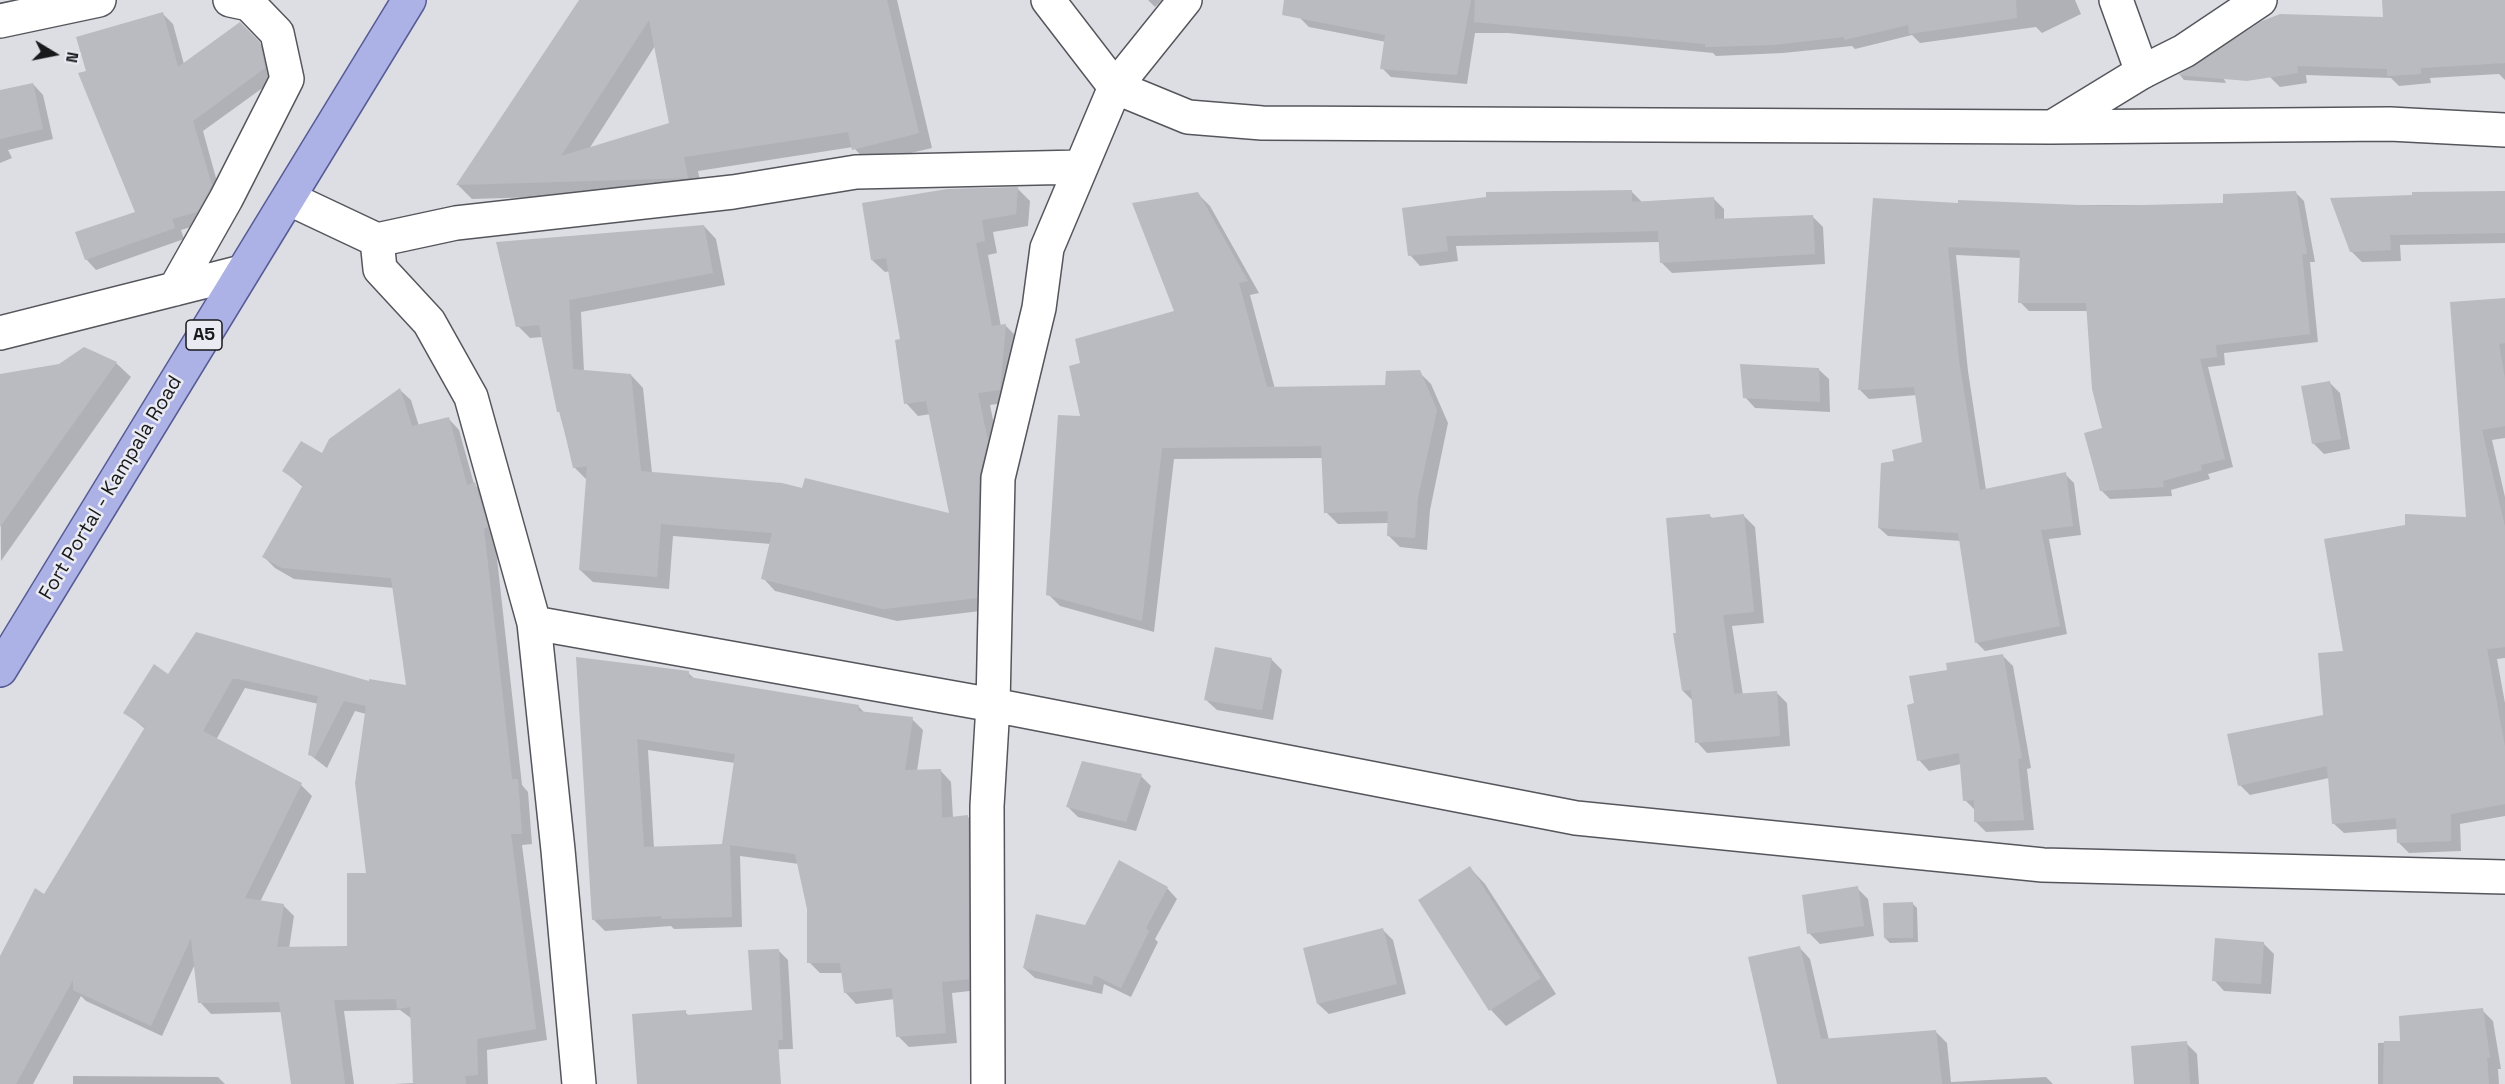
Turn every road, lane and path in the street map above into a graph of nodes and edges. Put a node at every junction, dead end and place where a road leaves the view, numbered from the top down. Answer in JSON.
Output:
{"nodes":[{"id":1,"x":99,"y":0,"type":"edge"},
{"id":2,"x":230,"y":0,"type":"edge"},
{"id":3,"x":409,"y":0,"type":"edge"},
{"id":4,"x":1048,"y":0,"type":"edge"},
{"id":5,"x":1185,"y":0,"type":"edge"},
{"id":6,"x":2116,"y":0,"type":"edge"},
{"id":7,"x":2260,"y":0,"type":"edge"},
{"id":8,"x":0,"y":21,"type":"edge"},
{"id":9,"x":2142,"y":72,"type":"junction"},
{"id":10,"x":1115,"y":87,"type":"junction"},
{"id":11,"x":2051,"y":128,"type":"junction"},
{"id":12,"x":2505,"y":130,"type":"edge"},
{"id":13,"x":1081,"y":167,"type":"junction"},
{"id":14,"x":290,"y":200,"type":"junction"},
{"id":15,"x":377,"y":240,"type":"junction"},
{"id":16,"x":242,"y":272,"type":"junction"},
{"id":17,"x":175,"y":289,"type":"junction"},
{"id":18,"x":0,"y":333,"type":"edge"},
{"id":19,"x":534,"y":623,"type":"junction"},
{"id":20,"x":8,"y":644,"type":"edge"},
{"id":21,"x":0,"y":670,"type":"edge"},
{"id":22,"x":993,"y":705,"type":"junction"},
{"id":23,"x":2505,"y":877,"type":"edge"},
{"id":24,"x":579,"y":1084,"type":"edge"},
{"id":25,"x":988,"y":1084,"type":"edge"}],
"edges":[{"from":1,"to":8,"type":"street"},
{"from":2,"to":17,"type":"street"},
{"from":3,"to":14,"type":"main road","name":"Fort Portal - Kampala Road","number":"A5"},
{"from":4,"to":10,"type":"street"},
{"from":5,"to":10,"type":"street"},
{"from":6,"to":9,"type":"street"},
{"from":7,"to":9,"type":"street"},
{"from":9,"to":11,"type":"street"},
{"from":10,"to":11,"type":"street"},
{"from":10,"to":13,"type":"street"},
{"from":11,"to":12,"type":"street"},
{"from":13,"to":15,"type":"street"},
{"from":13,"to":22,"type":"street"},
{"from":14,"to":15,"type":"street"},
{"from":14,"to":16,"type":"main road","name":"Fort Portal - Kampala Road","number":"A5"},
{"from":15,"to":19,"type":"street"},
{"from":16,"to":17,"type":"street"},
{"from":16,"to":20,"type":"main road","name":"Fort Portal - Kampala Road","number":"A5"},
{"from":17,"to":18,"type":"street"},
{"from":19,"to":22,"type":"street"},
{"from":19,"to":24,"type":"street"},
{"from":20,"to":21,"type":"main road","name":"Fort Portal - Kampala Road","number":"A5"},
{"from":22,"to":23,"type":"street"},
{"from":22,"to":25,"type":"street"}]}
